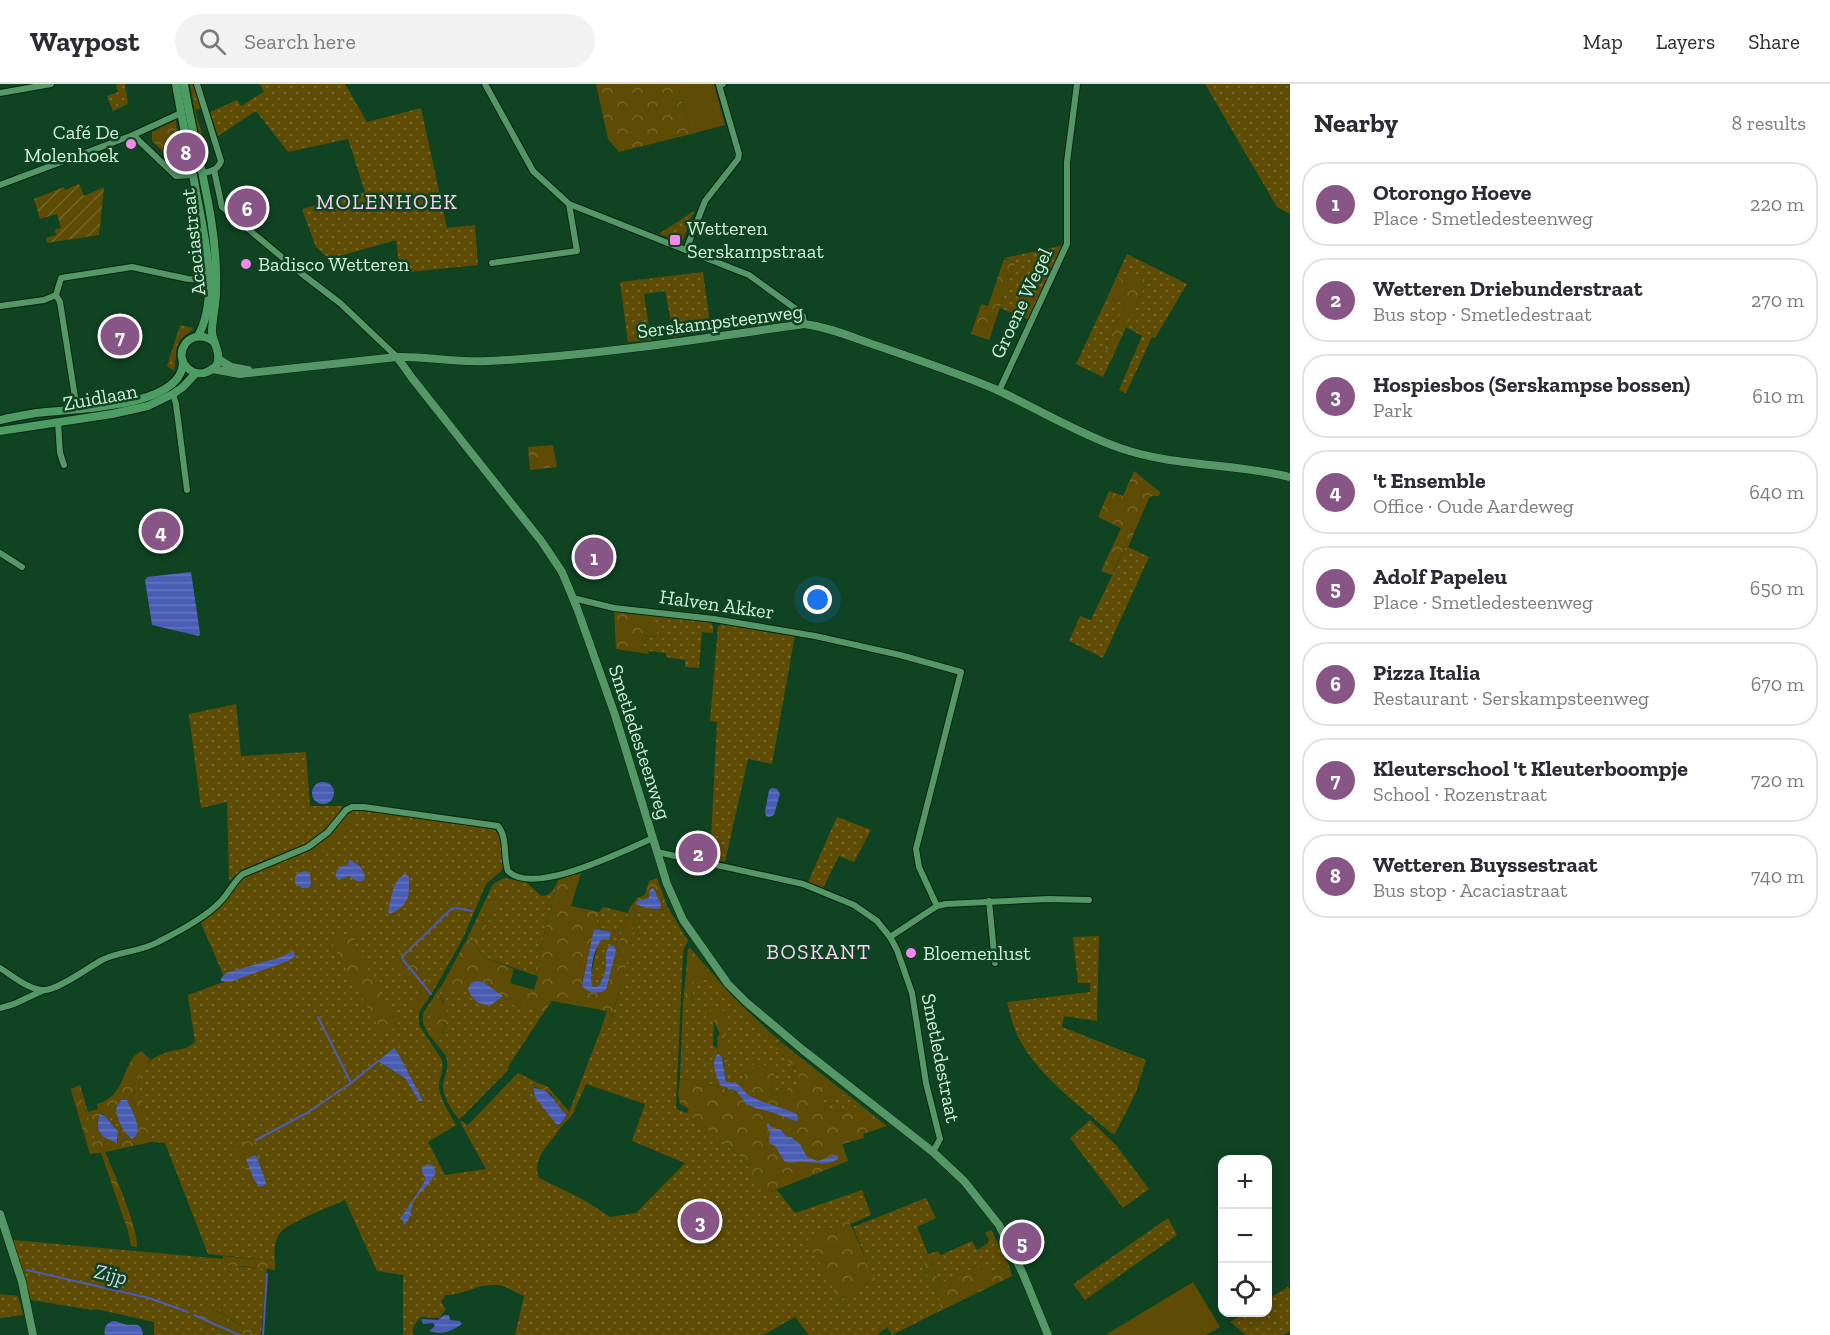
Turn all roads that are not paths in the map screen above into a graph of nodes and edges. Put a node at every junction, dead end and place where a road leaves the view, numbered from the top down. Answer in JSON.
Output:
{"nodes":[{"id":1,"x":51,"y":84,"type":"edge"},
{"id":2,"x":176,"y":84,"type":"edge"},
{"id":3,"x":184,"y":84,"type":"edge"},
{"id":4,"x":197,"y":84,"type":"edge"},
{"id":5,"x":485,"y":84,"type":"edge"},
{"id":6,"x":723,"y":84,"type":"edge"},
{"id":7,"x":1077,"y":84,"type":"edge"},
{"id":8,"x":0,"y":93,"type":"edge"},
{"id":9,"x":185,"y":113,"type":"junction"},
{"id":10,"x":133,"y":135,"type":"junction"},
{"id":11,"x":214,"y":170,"type":"junction"},
{"id":12,"x":197,"y":174,"type":"junction"},
{"id":13,"x":0,"y":185,"type":"edge"},
{"id":14,"x":569,"y":204,"type":"junction"},
{"id":15,"x":222,"y":207,"type":"junction"},
{"id":16,"x":208,"y":208,"type":"junction"},
{"id":17,"x":686,"y":250,"type":"junction"},
{"id":18,"x":492,"y":262,"type":"dead end"},
{"id":19,"x":208,"y":280,"type":"junction"},
{"id":20,"x":56,"y":295,"type":"junction"},
{"id":21,"x":0,"y":306,"type":"edge"},
{"id":22,"x":804,"y":324,"type":"junction"},
{"id":23,"x":198,"y":336,"type":"junction"},
{"id":24,"x":215,"y":342,"type":"junction"},
{"id":25,"x":397,"y":357,"type":"junction"},
{"id":26,"x":218,"y":359,"type":"junction"},
{"id":27,"x":183,"y":362,"type":"junction"},
{"id":28,"x":212,"y":369,"type":"junction"},
{"id":29,"x":252,"y":372,"type":"junction"},
{"id":30,"x":196,"y":373,"type":"junction"},
{"id":31,"x":999,"y":391,"type":"junction"},
{"id":32,"x":173,"y":394,"type":"junction"},
{"id":33,"x":77,"y":410,"type":"junction"},
{"id":34,"x":23,"y":416,"type":"junction"},
{"id":35,"x":0,"y":420,"type":"edge"},
{"id":36,"x":58,"y":422,"type":"junction"},
{"id":37,"x":0,"y":430,"type":"edge"},
{"id":38,"x":64,"y":465,"type":"dead end"},
{"id":39,"x":1290,"y":477,"type":"edge"},
{"id":40,"x":187,"y":490,"type":"dead end"},
{"id":41,"x":0,"y":553,"type":"edge"},
{"id":42,"x":21,"y":567,"type":"dead end"},
{"id":43,"x":573,"y":598,"type":"junction"},
{"id":44,"x":653,"y":838,"type":"junction"},
{"id":45,"x":657,"y":852,"type":"junction"},
{"id":46,"x":1089,"y":900,"type":"dead end"},
{"id":47,"x":989,"y":901,"type":"junction"},
{"id":48,"x":937,"y":906,"type":"junction"},
{"id":49,"x":890,"y":938,"type":"junction"},
{"id":50,"x":995,"y":963,"type":"dead end"},
{"id":51,"x":0,"y":968,"type":"edge"},
{"id":52,"x":45,"y":990,"type":"junction"},
{"id":53,"x":0,"y":1008,"type":"edge"},
{"id":54,"x":933,"y":1152,"type":"junction"},
{"id":55,"x":0,"y":1214,"type":"edge"},
{"id":56,"x":33,"y":1335,"type":"edge"},
{"id":57,"x":1048,"y":1335,"type":"edge"}],
"edges":[{"from":1,"to":8,"type":"street"},
{"from":2,"to":9,"type":"main road","name":"Acaciastraat"},
{"from":3,"to":9,"type":"main road","name":"Acaciastraat"},
{"from":4,"to":11,"type":"street","name":"Acaciastraat"},
{"from":5,"to":14,"type":"street"},
{"from":6,"to":17,"type":"street"},
{"from":7,"to":31,"type":"street","name":"Groene Wegel"},
{"from":9,"to":10,"type":"street"},
{"from":9,"to":12,"type":"main road","name":"Acaciastraat"},
{"from":10,"to":12,"type":"street"},
{"from":10,"to":13,"type":"street"},
{"from":11,"to":12,"type":"street","name":"Acaciastraat"},
{"from":11,"to":15,"type":"street"},
{"from":12,"to":16,"type":"main road","name":"Acaciastraat"},
{"from":12,"to":19,"type":"main road","name":"Acaciastraat"},
{"from":14,"to":17,"type":"street"},
{"from":14,"to":18,"type":"street"},
{"from":15,"to":16,"type":"street"},
{"from":15,"to":25,"type":"street"},
{"from":16,"to":24,"type":"main road","name":"Acaciastraat"},
{"from":17,"to":22,"type":"street"},
{"from":19,"to":20,"type":"street"},
{"from":19,"to":23,"type":"main road","name":"Acaciastraat"},
{"from":20,"to":21,"type":"street"},
{"from":20,"to":33,"type":"street"},
{"from":22,"to":25,"type":"street","name":"Serskampsteenweg"},
{"from":22,"to":31,"type":"street","name":"Serskampsteenweg"},
{"from":23,"to":24,"type":"main road"},
{"from":23,"to":27,"type":"main road","name":"Acaciastraat"},
{"from":24,"to":26,"type":"main road","name":"Acaciastraat"},
{"from":25,"to":29,"type":"street"},
{"from":25,"to":43,"type":"street","name":"Smetledesteenweg"},
{"from":26,"to":28,"type":"main road"},
{"from":26,"to":29,"type":"street"},
{"from":27,"to":30,"type":"main road"},
{"from":27,"to":33,"type":"main road","name":"Zuidlaan"},
{"from":28,"to":29,"type":"street"},
{"from":28,"to":30,"type":"main road"},
{"from":30,"to":32,"type":"main road","name":"Zuidlaan"},
{"from":31,"to":39,"type":"street","name":"Serskampsteenweg"},
{"from":32,"to":36,"type":"main road","name":"Zuidlaan"},
{"from":32,"to":40,"type":"street"},
{"from":33,"to":34,"type":"main road","name":"Zuidlaan"},
{"from":34,"to":35,"type":"main road","name":"Zuidlaan"},
{"from":34,"to":37,"type":"main road","name":"Zuidlaan"},
{"from":36,"to":37,"type":"main road","name":"Zuidlaan"},
{"from":36,"to":38,"type":"street"},
{"from":41,"to":42,"type":"street"},
{"from":43,"to":44,"type":"street","name":"Smetledesteenweg"},
{"from":43,"to":48,"type":"street","name":"Halven Akker"},
{"from":44,"to":45,"type":"street","name":"Smetledesteenweg"},
{"from":44,"to":52,"type":"street"},
{"from":45,"to":49,"type":"street","name":"Smetledestraat"},
{"from":45,"to":54,"type":"street","name":"Smetledesteenweg"},
{"from":46,"to":47,"type":"street"},
{"from":47,"to":48,"type":"street"},
{"from":47,"to":50,"type":"street"},
{"from":48,"to":49,"type":"street"},
{"from":49,"to":54,"type":"street","name":"Smetledestraat"},
{"from":51,"to":52,"type":"street"},
{"from":52,"to":53,"type":"street"},
{"from":54,"to":57,"type":"street","name":"Smetledesteenweg"},
{"from":55,"to":56,"type":"street"}]}
